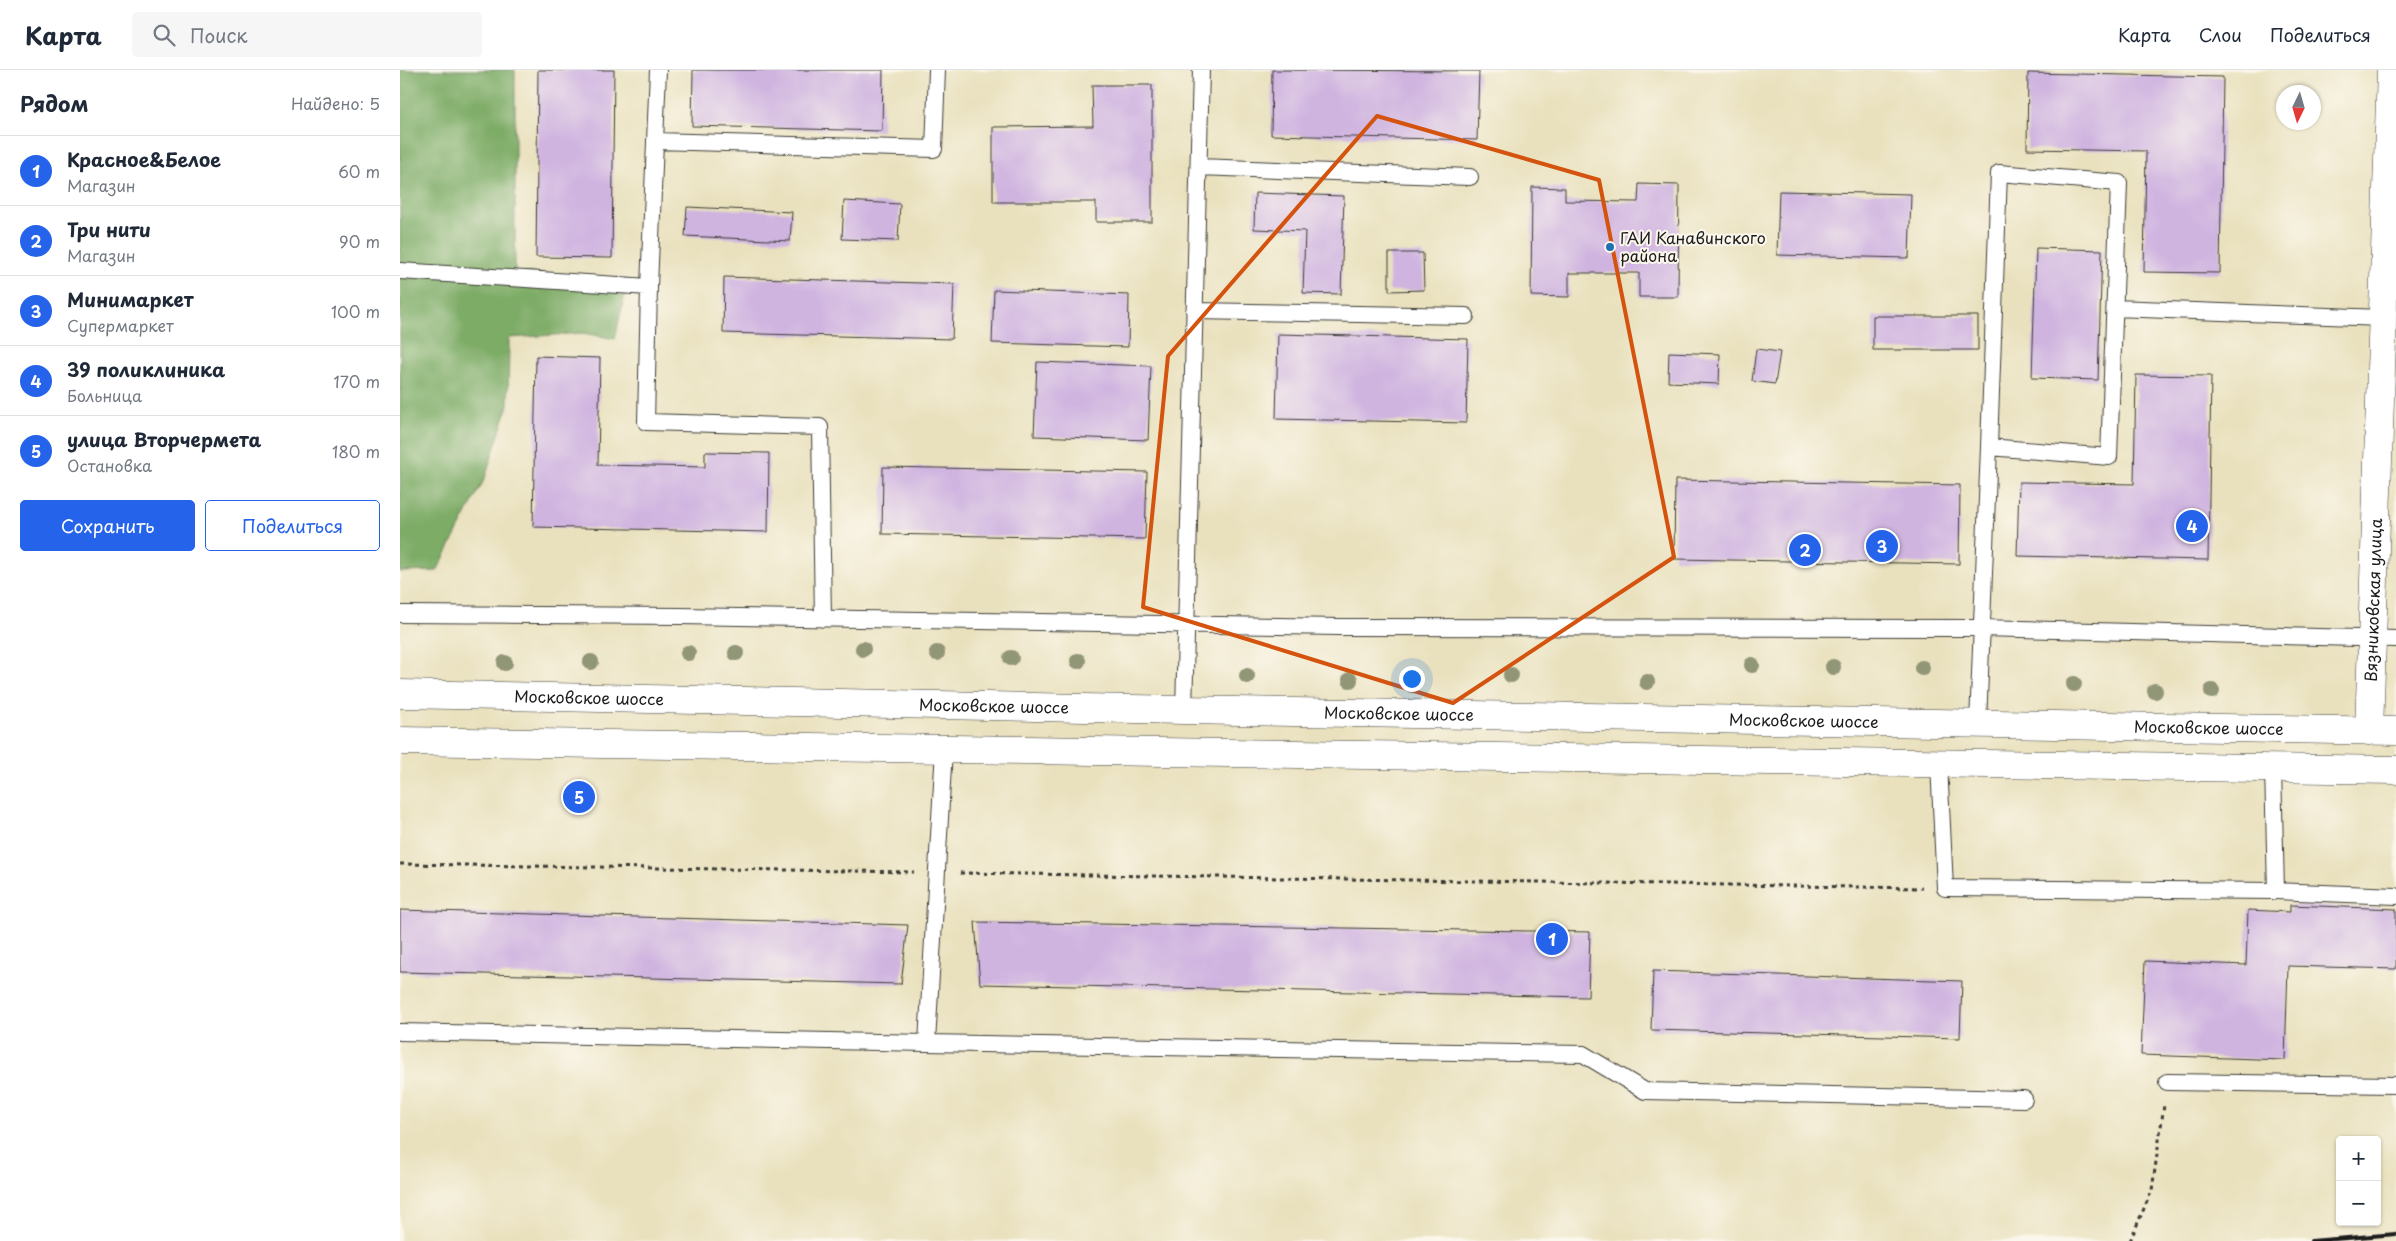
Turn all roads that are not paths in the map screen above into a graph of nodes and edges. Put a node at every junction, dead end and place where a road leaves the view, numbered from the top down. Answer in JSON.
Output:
{"nodes":[{"id":1,"x":658,"y":70,"type":"edge"},
{"id":2,"x":937,"y":70,"type":"edge"},
{"id":3,"x":1201,"y":70,"type":"edge"},
{"id":4,"x":2391,"y":70,"type":"edge"},
{"id":5,"x":655,"y":141,"type":"junction"},
{"id":6,"x":1198,"y":167,"type":"junction"},
{"id":7,"x":1470,"y":177,"type":"dead end"},
{"id":8,"x":400,"y":271,"type":"edge"},
{"id":9,"x":648,"y":286,"type":"junction"},
{"id":10,"x":2114,"y":308,"type":"junction"},
{"id":11,"x":1194,"y":310,"type":"junction"},
{"id":12,"x":1466,"y":316,"type":"dead end"},
{"id":13,"x":2383,"y":318,"type":"junction"},
{"id":14,"x":1989,"y":446,"type":"junction"},
{"id":15,"x":400,"y":614,"type":"edge"},
{"id":16,"x":823,"y":618,"type":"junction"},
{"id":17,"x":1186,"y":624,"type":"junction"},
{"id":18,"x":1981,"y":628,"type":"junction"},
{"id":19,"x":2384,"y":639,"type":"edge"},
{"id":20,"x":400,"y":694,"type":"edge"},
{"id":21,"x":1184,"y":710,"type":"junction"},
{"id":22,"x":1978,"y":724,"type":"junction"},
{"id":23,"x":2369,"y":730,"type":"junction"},
{"id":24,"x":2396,"y":731,"type":"edge"},
{"id":25,"x":400,"y":741,"type":"edge"},
{"id":26,"x":944,"y":750,"type":"junction"},
{"id":27,"x":1939,"y":764,"type":"junction"},
{"id":28,"x":2274,"y":768,"type":"junction"},
{"id":29,"x":2368,"y":770,"type":"junction"},
{"id":30,"x":2396,"y":770,"type":"edge"},
{"id":31,"x":2276,"y":891,"type":"junction"},
{"id":32,"x":2396,"y":896,"type":"edge"},
{"id":33,"x":400,"y":1032,"type":"edge"},
{"id":34,"x":927,"y":1042,"type":"junction"},
{"id":35,"x":2167,"y":1082,"type":"road end"},
{"id":36,"x":2396,"y":1086,"type":"edge"},
{"id":37,"x":2024,"y":1100,"type":"dead end"}],
"edges":[{"from":1,"to":5,"type":"lane"},
{"from":2,"to":5,"type":"lane"},
{"from":3,"to":6,"type":"lane"},
{"from":4,"to":13,"type":"main road","name":"Вязниковская улица"},
{"from":5,"to":9,"type":"lane"},
{"from":6,"to":7,"type":"lane"},
{"from":6,"to":11,"type":"lane"},
{"from":8,"to":9,"type":"lane"},
{"from":9,"to":16,"type":"lane"},
{"from":10,"to":13,"type":"lane"},
{"from":10,"to":14,"type":"lane"},
{"from":10,"to":14,"type":"lane"},
{"from":11,"to":12,"type":"lane"},
{"from":11,"to":17,"type":"lane"},
{"from":13,"to":19,"type":"main road","name":"Вязниковская улица"},
{"from":14,"to":18,"type":"lane"},
{"from":15,"to":16,"type":"lane"},
{"from":16,"to":17,"type":"lane"},
{"from":17,"to":18,"type":"lane"},
{"from":17,"to":21,"type":"lane"},
{"from":18,"to":19,"type":"lane"},
{"from":18,"to":22,"type":"lane"},
{"from":19,"to":23,"type":"main road","name":"Вязниковская улица"},
{"from":20,"to":21,"type":"main road","name":"Московское шоссе"},
{"from":21,"to":22,"type":"main road","name":"Московское шоссе"},
{"from":22,"to":23,"type":"main road","name":"Московское шоссе"},
{"from":23,"to":24,"type":"main road","name":"Московское шоссе"},
{"from":23,"to":29,"type":"main road","name":"Вязниковская улица"},
{"from":25,"to":26,"type":"main road"},
{"from":26,"to":27,"type":"main road"},
{"from":26,"to":34,"type":"lane"},
{"from":27,"to":28,"type":"main road"},
{"from":27,"to":31,"type":"lane"},
{"from":28,"to":29,"type":"main road"},
{"from":28,"to":31,"type":"lane"},
{"from":29,"to":30,"type":"main road"},
{"from":31,"to":32,"type":"lane"},
{"from":33,"to":34,"type":"lane"},
{"from":34,"to":37,"type":"lane"},
{"from":35,"to":36,"type":"lane"}]}
